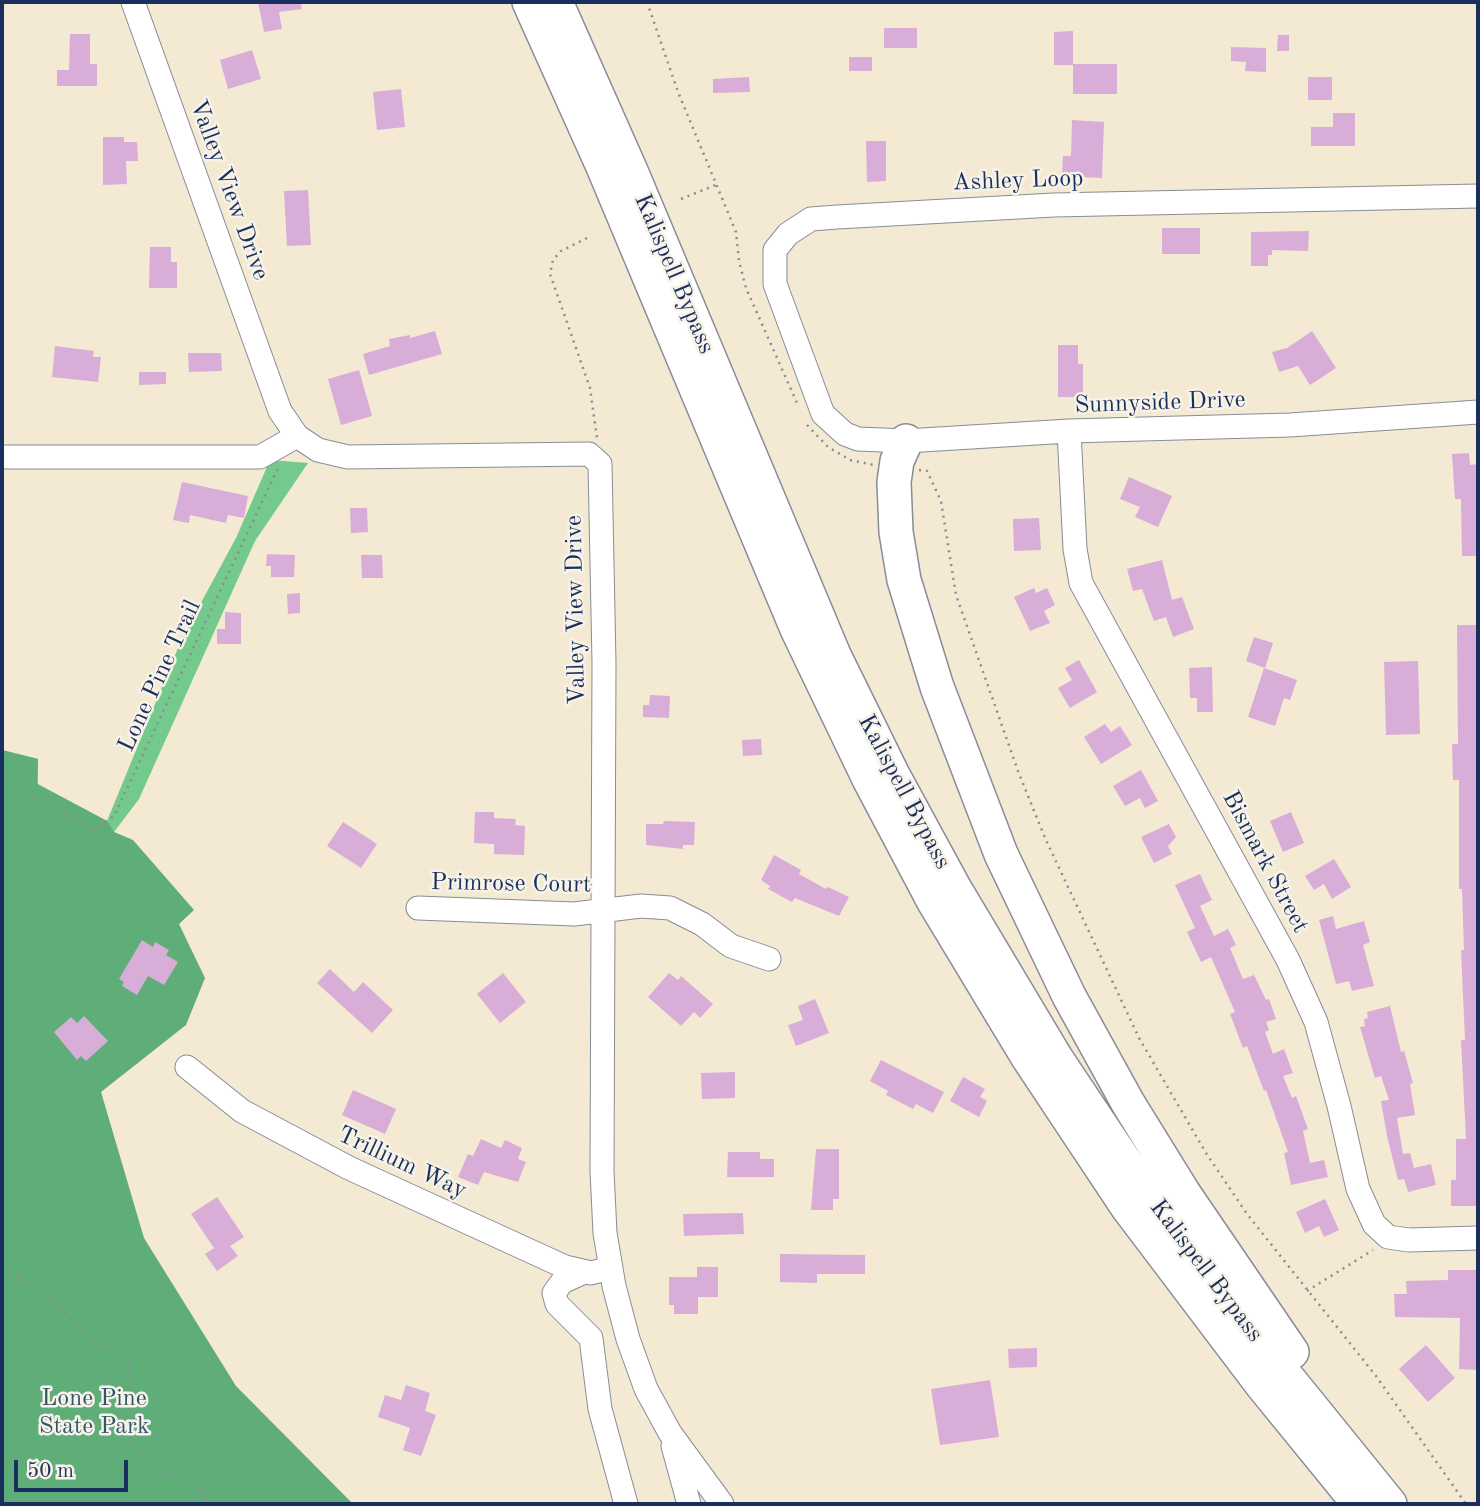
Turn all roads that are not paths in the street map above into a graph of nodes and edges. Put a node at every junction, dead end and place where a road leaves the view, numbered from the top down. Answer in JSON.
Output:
{"nodes":[{"id":1,"x":133,"y":2,"type":"edge"},
{"id":2,"x":518,"y":2,"type":"edge"},
{"id":3,"x":529,"y":2,"type":"edge"},
{"id":4,"x":556,"y":2,"type":"edge"},
{"id":5,"x":574,"y":2,"type":"edge"},
{"id":6,"x":571,"y":92,"type":"junction"},
{"id":7,"x":631,"y":171,"type":"junction"},
{"id":8,"x":1478,"y":196,"type":"edge"},
{"id":9,"x":1478,"y":412,"type":"edge"},
{"id":10,"x":1069,"y":432,"type":"junction"},
{"id":11,"x":845,"y":434,"type":"joint"},
{"id":12,"x":298,"y":436,"type":"junction"},
{"id":13,"x":901,"y":454,"type":"junction"},
{"id":14,"x":2,"y":457,"type":"edge"},
{"id":15,"x":418,"y":908,"type":"dead end"},
{"id":16,"x":604,"y":912,"type":"junction"},
{"id":17,"x":769,"y":959,"type":"dead end"},
{"id":18,"x":187,"y":1067,"type":"dead end"},
{"id":19,"x":1478,"y":1238,"type":"edge"},
{"id":20,"x":610,"y":1268,"type":"junction"},
{"id":21,"x":584,"y":1272,"type":"junction"},
{"id":22,"x":670,"y":1433,"type":"junction"},
{"id":23,"x":1375,"y":1499,"type":"edge"},
{"id":24,"x":625,"y":1504,"type":"edge"},
{"id":25,"x":689,"y":1504,"type":"edge"},
{"id":26,"x":722,"y":1504,"type":"edge"}],
"edges":[{"from":1,"to":12,"type":"street","name":"Valley View Drive"},
{"from":2,"to":6,"type":"highway"},
{"from":3,"to":6,"type":"highway","name":"Kalispell Bypass"},
{"from":4,"to":7,"type":"highway","name":"Kalispell Bypass"},
{"from":5,"to":7,"type":"highway"},
{"from":6,"to":23,"type":"highway","name":"Kalispell Bypass"},
{"from":7,"to":23,"type":"highway","name":"Kalispell Bypass"},
{"from":8,"to":11,"type":"street","name":"Ashley Loop"},
{"from":9,"to":10,"type":"street","name":"Sunnyside Drive"},
{"from":10,"to":13,"type":"street","name":"Sunnyside Drive"},
{"from":10,"to":19,"type":"street","name":"Bismark Street"},
{"from":11,"to":13,"type":"street","name":"Sunnyside Drive"},
{"from":12,"to":14,"type":"street"},
{"from":12,"to":16,"type":"street","name":"Valley View Drive"},
{"from":13,"to":23,"type":"highway"},
{"from":15,"to":16,"type":"street","name":"Primrose Court"},
{"from":16,"to":17,"type":"street","name":"Primrose Court"},
{"from":16,"to":20,"type":"street","name":"Valley View Drive"},
{"from":18,"to":21,"type":"street","name":"Trillium Way"},
{"from":20,"to":21,"type":"street"},
{"from":20,"to":22,"type":"street","name":"Valley View Drive"},
{"from":21,"to":24,"type":"street"},
{"from":22,"to":25,"type":"street"},
{"from":22,"to":26,"type":"street","name":"Valley View Drive"}]}
